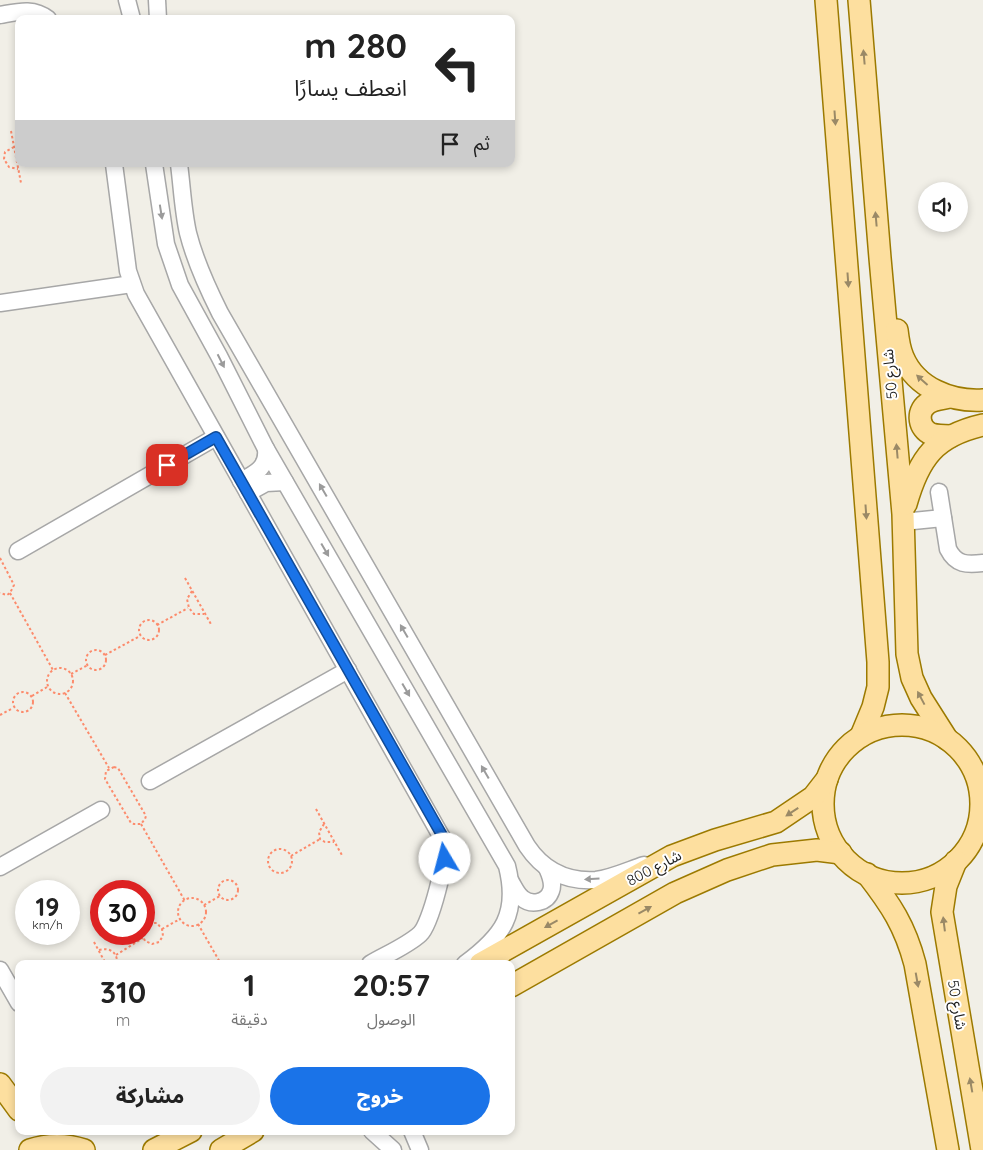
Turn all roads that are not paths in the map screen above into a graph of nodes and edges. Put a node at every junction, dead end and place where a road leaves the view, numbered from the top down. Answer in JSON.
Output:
{"nodes":[{"id":1,"x":126,"y":0,"type":"edge"},
{"id":2,"x":157,"y":0,"type":"edge"},
{"id":3,"x":826,"y":0,"type":"edge"},
{"id":4,"x":859,"y":0,"type":"edge"},
{"id":5,"x":0,"y":15,"type":"edge"},
{"id":6,"x":43,"y":15,"type":"edge"},
{"id":7,"x":131,"y":15,"type":"edge"},
{"id":8,"x":158,"y":15,"type":"edge"},
{"id":9,"x":114,"y":167,"type":"edge"},
{"id":10,"x":154,"y":167,"type":"edge"},
{"id":11,"x":179,"y":167,"type":"edge"},
{"id":12,"x":880,"y":258,"type":"junction"},
{"id":13,"x":132,"y":284,"type":"junction"},
{"id":14,"x":0,"y":303,"type":"edge"},
{"id":15,"x":950,"y":398,"type":"junction"},
{"id":16,"x":983,"y":400,"type":"edge"},
{"id":17,"x":983,"y":425,"type":"edge"},
{"id":18,"x":951,"y":436,"type":"junction"},
{"id":19,"x":216,"y":437,"type":"junction"},
{"id":20,"x":266,"y":449,"type":"junction"},
{"id":21,"x":285,"y":482,"type":"junction"},
{"id":22,"x":245,"y":487,"type":"junction"},
{"id":23,"x":939,"y":492,"type":"dead end"},
{"id":24,"x":903,"y":518,"type":"junction"},
{"id":25,"x":943,"y":518,"type":"junction"},
{"id":26,"x":18,"y":551,"type":"dead end"},
{"id":27,"x":983,"y":563,"type":"edge"},
{"id":28,"x":348,"y":670,"type":"junction"},
{"id":29,"x":861,"y":736,"type":"junction"},
{"id":30,"x":947,"y":739,"type":"junction"},
{"id":31,"x":827,"y":778,"type":"junction"},
{"id":32,"x":150,"y":781,"type":"dead end"},
{"id":33,"x":101,"y":810,"type":"dead end"},
{"id":34,"x":841,"y":853,"type":"junction"},
{"id":35,"x":672,"y":856,"type":"junction"},
{"id":36,"x":956,"y":861,"type":"junction"},
{"id":37,"x":0,"y":868,"type":"edge"},
{"id":38,"x":547,"y":868,"type":"junction"},
{"id":39,"x":867,"y":874,"type":"junction"},
{"id":40,"x":511,"y":882,"type":"junction"},
{"id":41,"x":377,"y":960,"type":"edge"},
{"id":42,"x":470,"y":960,"type":"edge"},
{"id":43,"x":487,"y":960,"type":"edge"},
{"id":44,"x":0,"y":970,"type":"edge"},
{"id":45,"x":515,"y":984,"type":"edge"},
{"id":46,"x":15,"y":997,"type":"edge"},
{"id":47,"x":0,"y":1084,"type":"edge"},
{"id":48,"x":15,"y":1105,"type":"edge"},
{"id":49,"x":52,"y":1135,"type":"edge"},
{"id":50,"x":183,"y":1135,"type":"edge"},
{"id":51,"x":247,"y":1135,"type":"edge"},
{"id":52,"x":376,"y":1135,"type":"edge"},
{"id":53,"x":414,"y":1135,"type":"edge"},
{"id":54,"x":77,"y":1148,"type":"edge"},
{"id":55,"x":30,"y":1150,"type":"edge"},
{"id":56,"x":154,"y":1150,"type":"edge"},
{"id":57,"x":221,"y":1150,"type":"edge"},
{"id":58,"x":393,"y":1150,"type":"edge"},
{"id":59,"x":420,"y":1150,"type":"edge"},
{"id":60,"x":948,"y":1150,"type":"edge"},
{"id":61,"x":982,"y":1150,"type":"edge"}],
"edges":[{"from":1,"to":7,"type":"street"},
{"from":2,"to":8,"type":"street"},
{"from":3,"to":29,"type":"main road","one_way":true},
{"from":12,"to":4,"type":"main road","name":"شارع 50","one_way":true},
{"from":5,"to":6,"type":"street"},
{"from":9,"to":13,"type":"street"},
{"from":10,"to":20,"type":"street","one_way":true},
{"from":38,"to":11,"type":"street","one_way":true},
{"from":15,"to":12,"type":"main road","one_way":true},
{"from":24,"to":12,"type":"main road","name":"شارع 50","one_way":true},
{"from":13,"to":14,"type":"street"},
{"from":13,"to":19,"type":"street"},
{"from":15,"to":16,"type":"main road"},
{"from":15,"to":18,"type":"main road"},
{"from":17,"to":18,"type":"main road"},
{"from":18,"to":24,"type":"main road"},
{"from":19,"to":22,"type":"street"},
{"from":19,"to":26,"type":"street"},
{"from":20,"to":21,"type":"street"},
{"from":20,"to":22,"type":"street"},
{"from":21,"to":22,"type":"street"},
{"from":21,"to":40,"type":"street","one_way":true},
{"from":22,"to":28,"type":"street"},
{"from":23,"to":25,"type":"street"},
{"from":24,"to":25,"type":"street"},
{"from":30,"to":24,"type":"main road","name":"شارع 50","one_way":true},
{"from":25,"to":27,"type":"street"},
{"from":28,"to":32,"type":"street"},
{"from":28,"to":41,"type":"street"},
{"from":29,"to":30,"type":"main road"},
{"from":29,"to":31,"type":"main road"},
{"from":30,"to":36,"type":"main road"},
{"from":31,"to":34,"type":"main road"},
{"from":31,"to":35,"type":"main road","name":"شارع 800","one_way":true},
{"from":33,"to":37,"type":"street"},
{"from":34,"to":39,"type":"main road"},
{"from":45,"to":34,"type":"main road","one_way":true},
{"from":35,"to":38,"type":"street","one_way":true},
{"from":35,"to":43,"type":"main road","name":"شارع 800","one_way":true},
{"from":36,"to":39,"type":"main road"},
{"from":61,"to":36,"type":"main road","name":"شارع 50","one_way":true},
{"from":38,"to":40,"type":"street"},
{"from":39,"to":60,"type":"main road","one_way":true},
{"from":40,"to":42,"type":"street"},
{"from":44,"to":46,"type":"street"},
{"from":47,"to":48,"type":"main road"},
{"from":49,"to":54,"type":"main road"},
{"from":50,"to":56,"type":"main road"},
{"from":51,"to":57,"type":"main road"},
{"from":52,"to":58,"type":"street"},
{"from":53,"to":59,"type":"street"},
{"from":54,"to":55,"type":"main road"}]}
